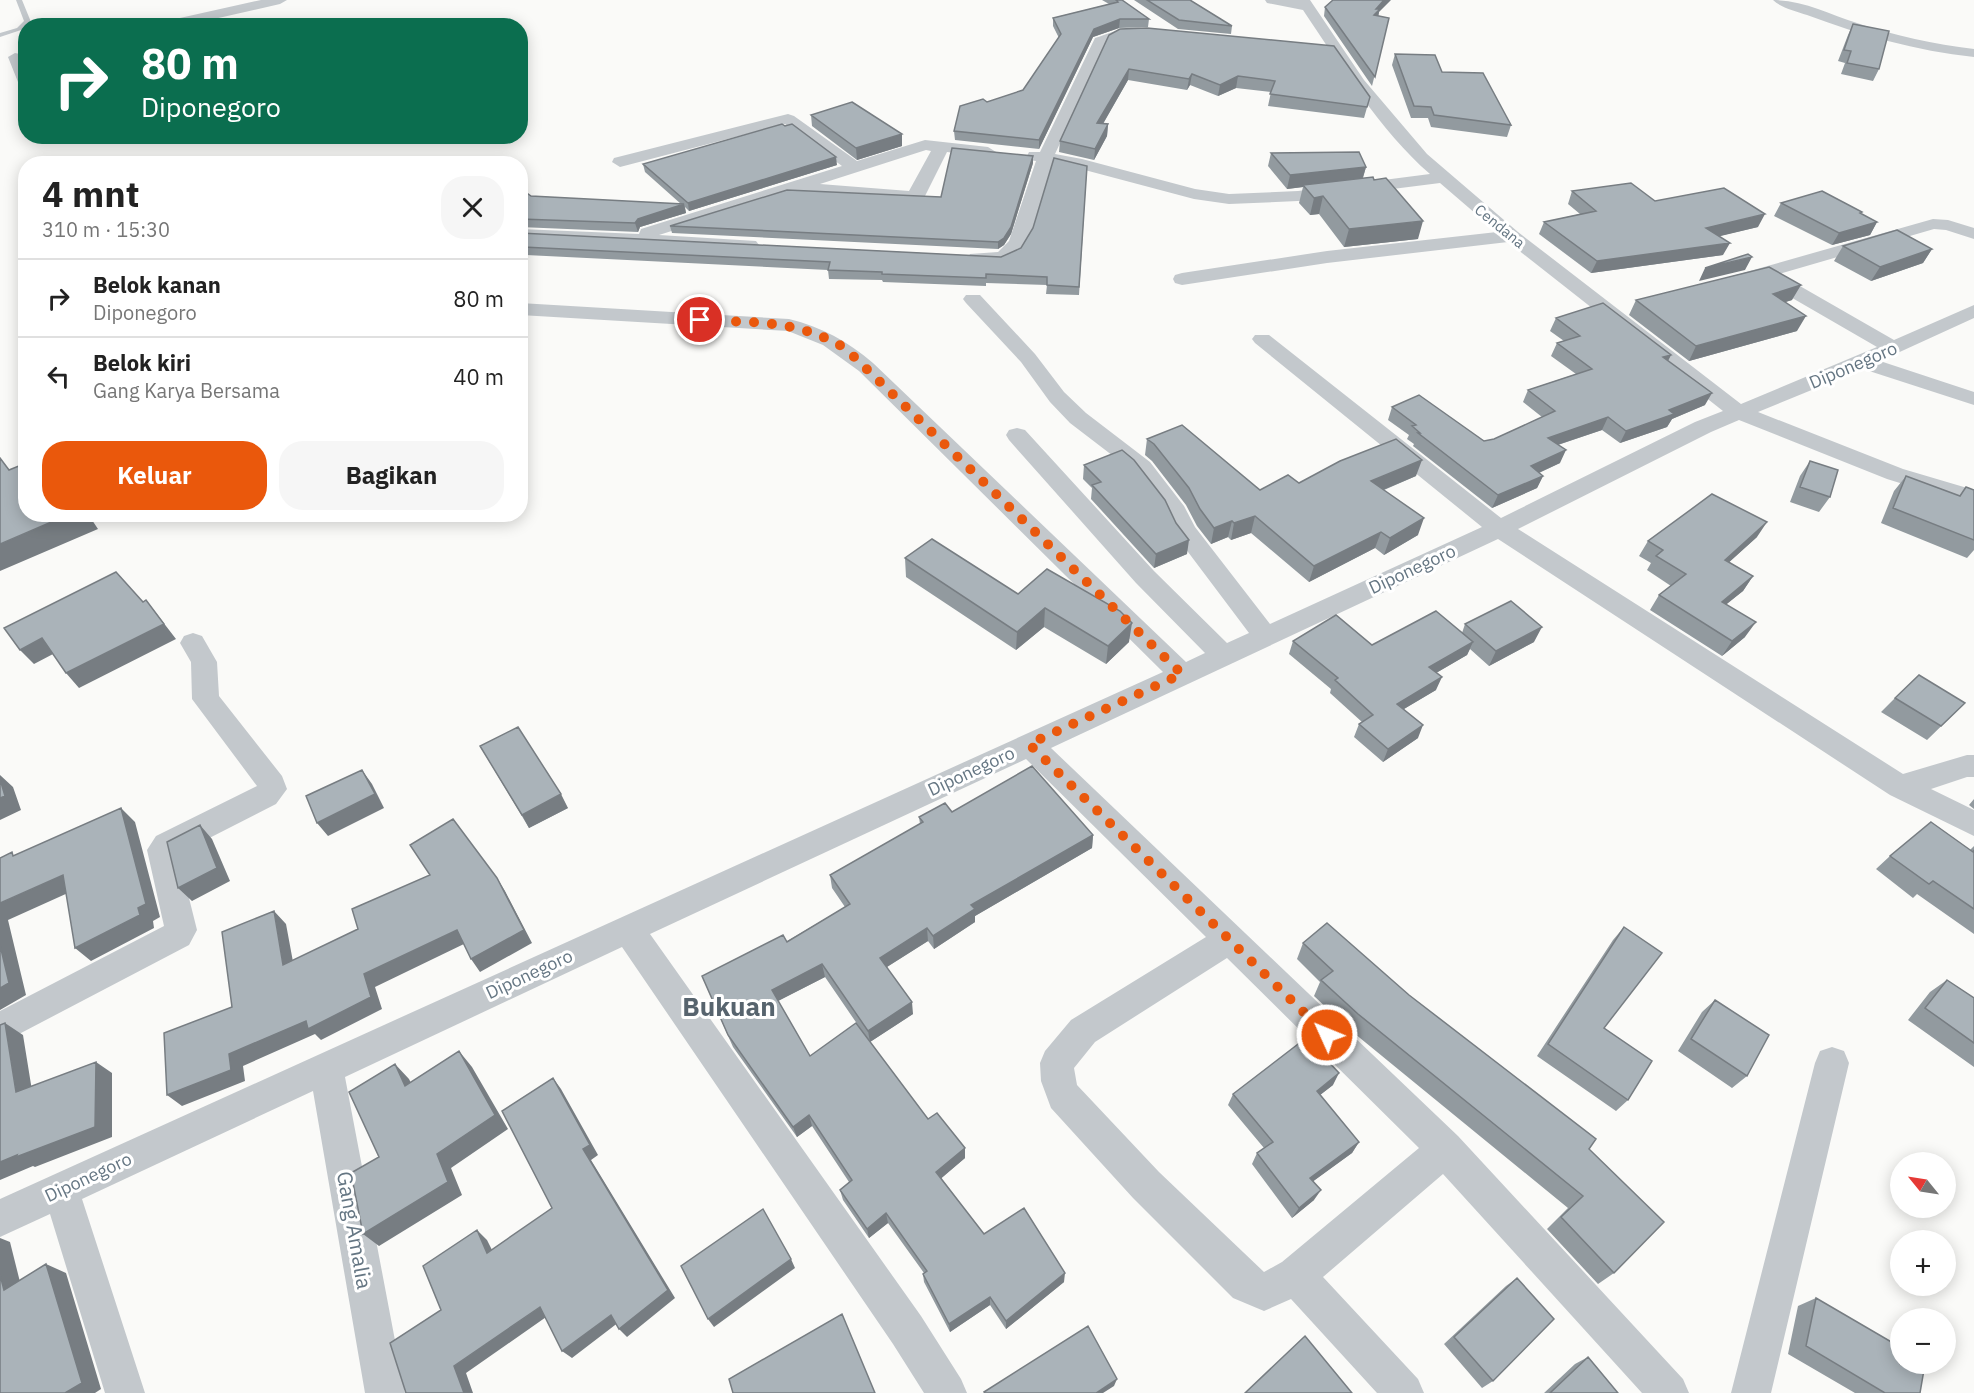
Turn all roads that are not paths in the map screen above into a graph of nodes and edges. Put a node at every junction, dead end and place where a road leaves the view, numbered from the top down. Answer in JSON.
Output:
{"nodes":[{"id":1,"x":19,"y":0,"type":"edge"},
{"id":2,"x":280,"y":0,"type":"edge"},
{"id":3,"x":1272,"y":0,"type":"edge"},
{"id":4,"x":1780,"y":0,"type":"edge"},
{"id":5,"x":1305,"y":4,"type":"edge"},
{"id":6,"x":26,"y":18,"type":"edge"},
{"id":7,"x":198,"y":18,"type":"edge"},
{"id":8,"x":18,"y":29,"type":"edge"},
{"id":9,"x":1162,"y":33,"type":"edge"},
{"id":10,"x":0,"y":35,"type":"edge"},
{"id":11,"x":1314,"y":49,"type":"edge"},
{"id":12,"x":1337,"y":51,"type":"junction"},
{"id":13,"x":1974,"y":53,"type":"edge"},
{"id":14,"x":18,"y":56,"type":"edge"},
{"id":15,"x":0,"y":61,"type":"edge"},
{"id":16,"x":941,"y":147,"type":"junction"},
{"id":17,"x":999,"y":153,"type":"edge"},
{"id":18,"x":1022,"y":155,"type":"edge"},
{"id":19,"x":1046,"y":157,"type":"junction"},
{"id":20,"x":620,"y":162,"type":"dead end"},
{"id":21,"x":854,"y":167,"type":"junction"},
{"id":22,"x":1442,"y":178,"type":"junction"},
{"id":23,"x":792,"y":187,"type":"junction"},
{"id":24,"x":528,"y":234,"type":"edge"},
{"id":25,"x":1974,"y":234,"type":"edge"},
{"id":26,"x":1512,"y":236,"type":"junction"},
{"id":27,"x":631,"y":238,"type":"junction"},
{"id":28,"x":770,"y":246,"type":"edge"},
{"id":29,"x":957,"y":256,"type":"edge"},
{"id":30,"x":1764,"y":273,"type":"junction"},
{"id":31,"x":1182,"y":279,"type":"dead end"},
{"id":32,"x":1719,"y":284,"type":"edge"},
{"id":33,"x":973,"y":299,"type":"dead end"},
{"id":34,"x":1630,"y":306,"type":"dead end"},
{"id":35,"x":528,"y":309,"type":"edge"},
{"id":36,"x":1974,"y":311,"type":"edge"},
{"id":37,"x":1608,"y":312,"type":"junction"},
{"id":38,"x":1262,"y":339,"type":"dead end"},
{"id":39,"x":1893,"y":348,"type":"junction"},
{"id":40,"x":1862,"y":362,"type":"junction"},
{"id":41,"x":1974,"y":399,"type":"edge"},
{"id":42,"x":1738,"y":412,"type":"junction"},
{"id":43,"x":1017,"y":435,"type":"dead end"},
{"id":44,"x":1974,"y":498,"type":"edge"},
{"id":45,"x":1499,"y":528,"type":"junction"},
{"id":46,"x":1264,"y":635,"type":"junction"},
{"id":47,"x":193,"y":643,"type":"dead end"},
{"id":48,"x":1223,"y":655,"type":"junction"},
{"id":49,"x":1182,"y":674,"type":"junction"},
{"id":50,"x":1029,"y":744,"type":"junction"},
{"id":51,"x":1974,"y":766,"type":"edge"},
{"id":52,"x":1900,"y":787,"type":"junction"},
{"id":53,"x":1974,"y":824,"type":"edge"},
{"id":54,"x":628,"y":929,"type":"junction"},
{"id":55,"x":1230,"y":939,"type":"junction"},
{"id":56,"x":0,"y":1028,"type":"edge"},
{"id":57,"x":1832,"y":1063,"type":"dead end"},
{"id":58,"x":326,"y":1068,"type":"junction"},
{"id":59,"x":1445,"y":1149,"type":"junction"},
{"id":60,"x":61,"y":1189,"type":"junction"},
{"id":61,"x":0,"y":1218,"type":"edge"},
{"id":62,"x":1296,"y":1276,"type":"junction"},
{"id":63,"x":125,"y":1393,"type":"edge"},
{"id":64,"x":385,"y":1393,"type":"edge"},
{"id":65,"x":947,"y":1393,"type":"edge"},
{"id":66,"x":1404,"y":1393,"type":"edge"},
{"id":67,"x":1669,"y":1393,"type":"edge"},
{"id":68,"x":1751,"y":1393,"type":"edge"}],
"edges":[{"from":1,"to":6,"type":"lane"},
{"from":2,"to":7,"type":"street"},
{"from":3,"to":5,"type":"street"},
{"from":4,"to":13,"type":"street"},
{"from":5,"to":12,"type":"street","name":"Cendana"},
{"from":8,"to":10,"type":"lane"},
{"from":9,"to":19,"type":"street"},
{"from":11,"to":12,"type":"street"},
{"from":12,"to":22,"type":"street","name":"Cendana"},
{"from":14,"to":15,"type":"street"},
{"from":16,"to":17,"type":"street"},
{"from":16,"to":21,"type":"street"},
{"from":16,"to":23,"type":"street"},
{"from":18,"to":19,"type":"street"},
{"from":19,"to":22,"type":"street"},
{"from":19,"to":29,"type":"street"},
{"from":20,"to":21,"type":"street"},
{"from":21,"to":23,"type":"street"},
{"from":22,"to":26,"type":"street","name":"Cendana"},
{"from":23,"to":27,"type":"street"},
{"from":24,"to":27,"type":"street"},
{"from":25,"to":30,"type":"street"},
{"from":26,"to":31,"type":"street"},
{"from":26,"to":37,"type":"street","name":"Cendana"},
{"from":27,"to":28,"type":"street"},
{"from":30,"to":32,"type":"street"},
{"from":30,"to":39,"type":"street"},
{"from":33,"to":46,"type":"street"},
{"from":34,"to":37,"type":"street"},
{"from":35,"to":49,"type":"street"},
{"from":36,"to":39,"type":"street","name":"Diponegoro"},
{"from":37,"to":42,"type":"street","name":"Cendana"},
{"from":38,"to":45,"type":"street"},
{"from":39,"to":40,"type":"street","name":"Diponegoro"},
{"from":40,"to":41,"type":"street"},
{"from":40,"to":42,"type":"street","name":"Diponegoro"},
{"from":42,"to":44,"type":"street","name":"Cendana"},
{"from":42,"to":45,"type":"street","name":"Diponegoro"},
{"from":43,"to":48,"type":"street"},
{"from":45,"to":46,"type":"street","name":"Diponegoro"},
{"from":45,"to":52,"type":"street"},
{"from":46,"to":48,"type":"street","name":"Diponegoro"},
{"from":47,"to":56,"type":"street"},
{"from":48,"to":49,"type":"street","name":"Diponegoro"},
{"from":49,"to":50,"type":"street","name":"Diponegoro"},
{"from":50,"to":54,"type":"street","name":"Diponegoro"},
{"from":50,"to":55,"type":"street"},
{"from":51,"to":52,"type":"street"},
{"from":52,"to":53,"type":"street"},
{"from":54,"to":58,"type":"street","name":"Diponegoro"},
{"from":54,"to":65,"type":"street"},
{"from":55,"to":59,"type":"street"},
{"from":55,"to":62,"type":"street"},
{"from":57,"to":68,"type":"street"},
{"from":58,"to":60,"type":"street","name":"Diponegoro"},
{"from":58,"to":64,"type":"street","name":"Gang Amalia"},
{"from":59,"to":62,"type":"street"},
{"from":59,"to":67,"type":"street"},
{"from":60,"to":61,"type":"street","name":"Diponegoro"},
{"from":60,"to":63,"type":"street"},
{"from":62,"to":66,"type":"street"}]}
